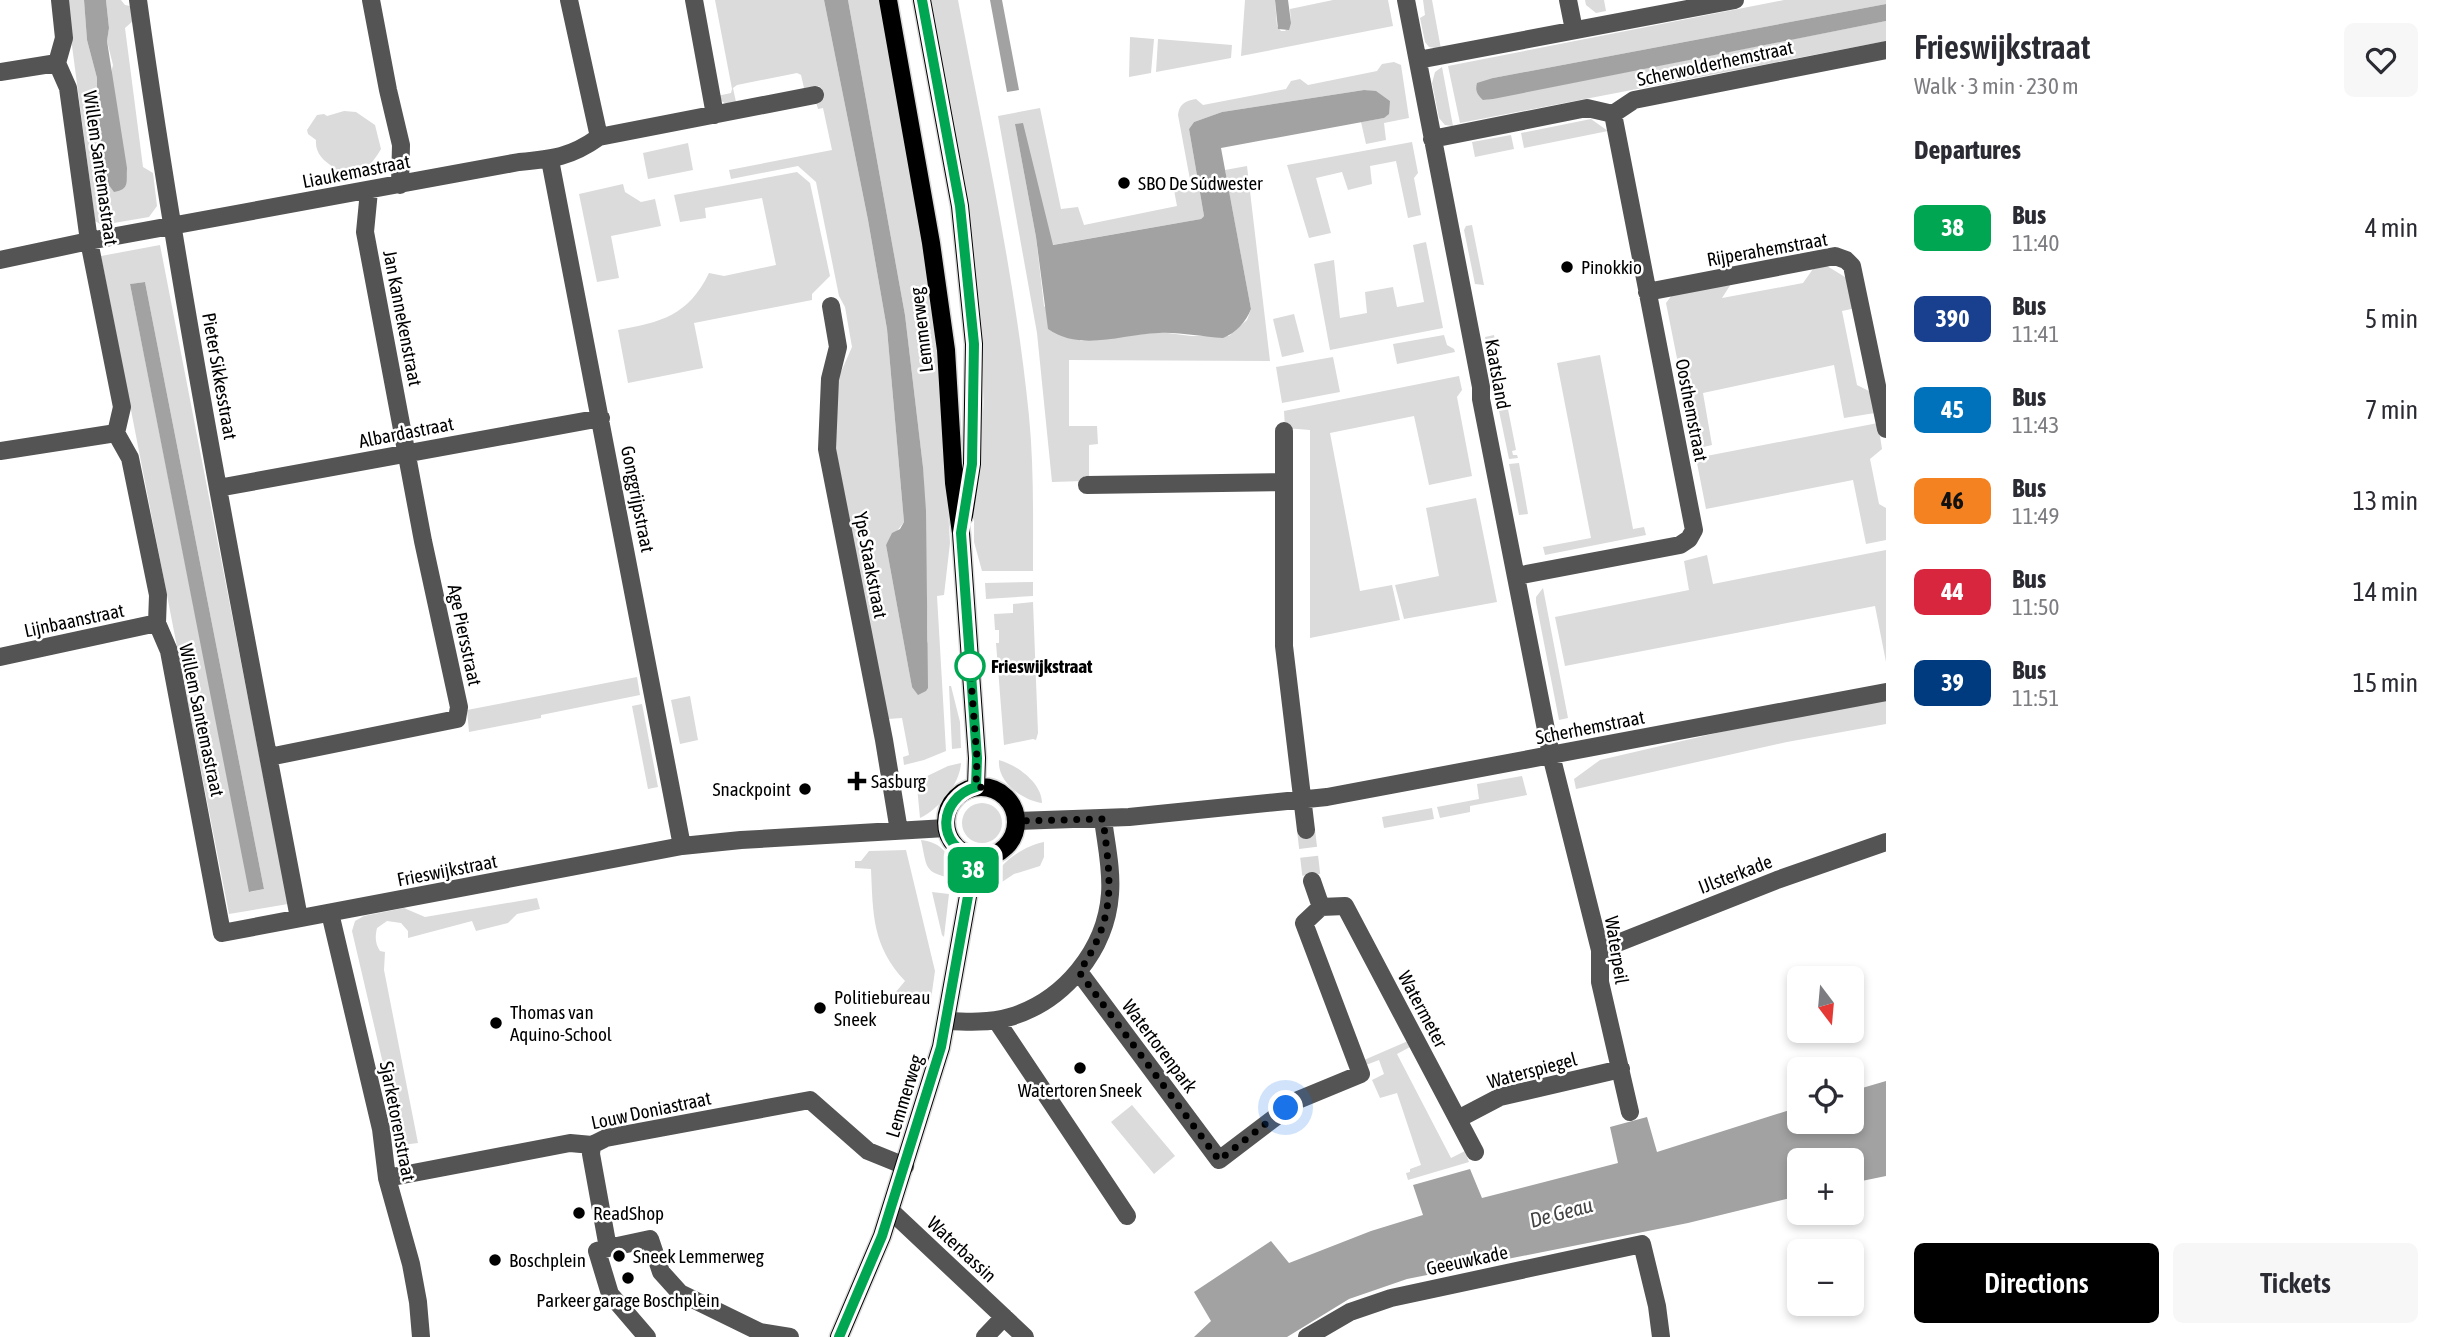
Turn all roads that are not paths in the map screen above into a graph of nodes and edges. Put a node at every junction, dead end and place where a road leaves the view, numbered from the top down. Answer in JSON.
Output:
{"nodes":[{"id":1,"x":60,"y":0,"type":"edge"},
{"id":2,"x":138,"y":0,"type":"edge"},
{"id":3,"x":372,"y":0,"type":"edge"},
{"id":4,"x":569,"y":0,"type":"edge"},
{"id":5,"x":694,"y":0,"type":"edge"},
{"id":6,"x":888,"y":0,"type":"edge"},
{"id":7,"x":922,"y":0,"type":"edge"},
{"id":8,"x":1406,"y":0,"type":"edge"},
{"id":9,"x":1568,"y":0,"type":"edge"},
{"id":10,"x":1735,"y":0,"type":"edge"},
{"id":11,"x":1574,"y":30,"type":"junction"},
{"id":12,"x":1886,"y":50,"type":"edge"},
{"id":13,"x":1418,"y":60,"type":"junction"},
{"id":14,"x":57,"y":63,"type":"junction"},
{"id":15,"x":0,"y":72,"type":"edge"},
{"id":16,"x":815,"y":95,"type":"dead end"},
{"id":17,"x":1613,"y":114,"type":"junction"},
{"id":18,"x":715,"y":115,"type":"junction"},
{"id":19,"x":599,"y":137,"type":"junction"},
{"id":20,"x":1432,"y":139,"type":"junction"},
{"id":21,"x":550,"y":160,"type":"junction"},
{"id":22,"x":400,"y":185,"type":"junction"},
{"id":23,"x":369,"y":191,"type":"junction"},
{"id":24,"x":173,"y":226,"type":"junction"},
{"id":25,"x":89,"y":241,"type":"junction"},
{"id":26,"x":0,"y":260,"type":"edge"},
{"id":27,"x":1647,"y":292,"type":"junction"},
{"id":28,"x":831,"y":306,"type":"dead end"},
{"id":29,"x":1882,"y":384,"type":"edge"},
{"id":30,"x":601,"y":418,"type":"junction"},
{"id":31,"x":1886,"y":429,"type":"edge"},
{"id":32,"x":1284,"y":431,"type":"dead end"},
{"id":33,"x":116,"y":433,"type":"junction"},
{"id":34,"x":0,"y":451,"type":"edge"},
{"id":35,"x":408,"y":453,"type":"junction"},
{"id":36,"x":1283,"y":482,"type":"junction"},
{"id":37,"x":1087,"y":485,"type":"dead end"},
{"id":38,"x":218,"y":488,"type":"junction"},
{"id":39,"x":961,"y":533,"type":"junction"},
{"id":40,"x":1516,"y":576,"type":"junction"},
{"id":41,"x":157,"y":623,"type":"junction"},
{"id":42,"x":0,"y":657,"type":"edge"},
{"id":43,"x":1886,"y":692,"type":"edge"},
{"id":44,"x":1551,"y":755,"type":"junction"},
{"id":45,"x":269,"y":758,"type":"junction"},
{"id":46,"x":976,"y":787,"type":"junction"},
{"id":47,"x":1302,"y":800,"type":"junction"},
{"id":48,"x":1103,"y":819,"type":"junction"},
{"id":49,"x":1017,"y":821,"type":"junction"},
{"id":50,"x":946,"y":828,"type":"junction"},
{"id":51,"x":1306,"y":830,"type":"tunnel mouth"},
{"id":52,"x":899,"y":831,"type":"junction"},
{"id":53,"x":1886,"y":842,"type":"edge"},
{"id":54,"x":682,"y":846,"type":"junction"},
{"id":55,"x":975,"y":857,"type":"junction"},
{"id":56,"x":1312,"y":881,"type":"tunnel mouth"},
{"id":57,"x":1321,"y":907,"type":"junction"},
{"id":58,"x":330,"y":913,"type":"junction"},
{"id":59,"x":299,"y":918,"type":"junction"},
{"id":60,"x":1600,"y":950,"type":"junction"},
{"id":61,"x":1079,"y":972,"type":"junction"},
{"id":62,"x":996,"y":1020,"type":"junction"},
{"id":63,"x":946,"y":1021,"type":"junction"},
{"id":64,"x":1620,"y":1069,"type":"junction"},
{"id":65,"x":1630,"y":1112,"type":"dead end"},
{"id":66,"x":1458,"y":1119,"type":"junction"},
{"id":67,"x":592,"y":1145,"type":"junction"},
{"id":68,"x":1475,"y":1152,"type":"dead end"},
{"id":69,"x":905,"y":1166,"type":"junction"},
{"id":70,"x":387,"y":1178,"type":"junction"},
{"id":71,"x":891,"y":1211,"type":"junction"},
{"id":72,"x":1127,"y":1216,"type":"dead end"},
{"id":73,"x":608,"y":1248,"type":"junction"},
{"id":74,"x":1004,"y":1317,"type":"junction"},
{"id":75,"x":769,"y":1336,"type":"edge"},
{"id":76,"x":421,"y":1337,"type":"edge"},
{"id":77,"x":647,"y":1337,"type":"edge"},
{"id":78,"x":790,"y":1337,"type":"edge"},
{"id":79,"x":839,"y":1337,"type":"edge"},
{"id":80,"x":985,"y":1337,"type":"edge"},
{"id":81,"x":1025,"y":1337,"type":"edge"},
{"id":82,"x":1307,"y":1337,"type":"edge"},
{"id":83,"x":1661,"y":1337,"type":"edge"}],
"edges":[{"from":1,"to":14,"type":"street"},
{"from":2,"to":24,"type":"street","name":"Pieter Sikkesstraat"},
{"from":3,"to":22,"type":"street"},
{"from":4,"to":19,"type":"street"},
{"from":5,"to":18,"type":"street"},
{"from":6,"to":39,"type":"main road","name":"Lemmerweg"},
{"from":7,"to":39,"type":"main road","name":"Lemmerweg"},
{"from":8,"to":13,"type":"street","name":"Kaatsland"},
{"from":9,"to":11,"type":"street"},
{"from":10,"to":11,"type":"street"},
{"from":11,"to":13,"type":"street"},
{"from":12,"to":17,"type":"street","name":"Scherwolderhemstraat"},
{"from":13,"to":20,"type":"street","name":"Kaatsland"},
{"from":14,"to":15,"type":"street"},
{"from":14,"to":25,"type":"street","name":"Willem Santemastraat"},
{"from":16,"to":18,"type":"street","name":"Liaukemastraat"},
{"from":17,"to":20,"type":"street"},
{"from":17,"to":27,"type":"street","name":"Oosthemstraat"},
{"from":18,"to":19,"type":"street","name":"Liaukemastraat"},
{"from":19,"to":21,"type":"street","name":"Liaukemastraat"},
{"from":20,"to":40,"type":"street","name":"Kaatsland"},
{"from":21,"to":22,"type":"street","name":"Liaukemastraat"},
{"from":21,"to":30,"type":"street","name":"Gonggrijpstraat"},
{"from":22,"to":23,"type":"street","name":"Liaukemastraat"},
{"from":23,"to":24,"type":"street","name":"Liaukemastraat"},
{"from":23,"to":35,"type":"street","name":"Jan Kannekenstraat"},
{"from":24,"to":25,"type":"street","name":"Liaukemastraat"},
{"from":24,"to":38,"type":"street","name":"Pieter Sikkesstraat"},
{"from":25,"to":26,"type":"street","name":"Liaukemastraat"},
{"from":25,"to":33,"type":"street","name":"Willem Santemastraat"},
{"from":27,"to":29,"type":"street","name":"Rijperahemstraat"},
{"from":27,"to":40,"type":"street","name":"Oosthemstraat"},
{"from":28,"to":52,"type":"street","name":"Ype Staakstraat"},
{"from":29,"to":31,"type":"street","name":"Rijperahemstraat"},
{"from":30,"to":35,"type":"street","name":"Albardastraat"},
{"from":30,"to":54,"type":"street","name":"Gonggrijpstraat"},
{"from":32,"to":36,"type":"street"},
{"from":33,"to":34,"type":"street"},
{"from":33,"to":41,"type":"street","name":"Willem Santemastraat"},
{"from":35,"to":38,"type":"street","name":"Albardastraat"},
{"from":35,"to":45,"type":"street","name":"Age Piersstraat"},
{"from":36,"to":37,"type":"street"},
{"from":36,"to":47,"type":"street"},
{"from":38,"to":45,"type":"street","name":"Pieter Sikkesstraat"},
{"from":39,"to":46,"type":"main road","name":"Lemmerweg"},
{"from":40,"to":44,"type":"street","name":"Kaatsland"},
{"from":41,"to":42,"type":"street","name":"Lijnbaanstraat"},
{"from":41,"to":59,"type":"street","name":"Willem Santemastraat"},
{"from":43,"to":44,"type":"street","name":"Scherhemstraat"},
{"from":44,"to":47,"type":"street","name":"Scherhemstraat"},
{"from":44,"to":60,"type":"street","name":"Waterpeil"},
{"from":45,"to":59,"type":"street","name":"Pieter Sikkesstraat"},
{"from":46,"to":49,"type":"main road"},
{"from":46,"to":50,"type":"main road"},
{"from":47,"to":48,"type":"street","name":"Scherhemstraat"},
{"from":47,"to":51,"type":"street"},
{"from":48,"to":49,"type":"street","name":"Scherhemstraat"},
{"from":48,"to":61,"type":"street"},
{"from":49,"to":55,"type":"main road"},
{"from":50,"to":52,"type":"street","name":"Frieswijkstraat"},
{"from":50,"to":55,"type":"main road"},
{"from":52,"to":54,"type":"street","name":"Frieswijkstraat"},
{"from":53,"to":60,"type":"street","name":"IJlsterkade"},
{"from":54,"to":58,"type":"street","name":"Frieswijkstraat"},
{"from":55,"to":63,"type":"main road","name":"Lemmerweg"},
{"from":56,"to":57,"type":"street"},
{"from":57,"to":61,"type":"street","name":"Watertorenpark"},
{"from":57,"to":66,"type":"street","name":"Watermeter"},
{"from":58,"to":59,"type":"street","name":"Willem Santemastraat"},
{"from":58,"to":70,"type":"street","name":"Sjarketorenstraat"},
{"from":60,"to":64,"type":"street","name":"Waterpeil"},
{"from":61,"to":62,"type":"street"},
{"from":62,"to":63,"type":"street"},
{"from":62,"to":72,"type":"street"},
{"from":63,"to":69,"type":"main road","name":"Lemmerweg"},
{"from":64,"to":65,"type":"street","name":"Waterpeil"},
{"from":64,"to":66,"type":"street","name":"Waterspiegel"},
{"from":66,"to":68,"type":"street","name":"Watermeter"},
{"from":67,"to":69,"type":"street","name":"Louw Doniastraat"},
{"from":67,"to":70,"type":"street","name":"Louw Doniastraat"},
{"from":67,"to":73,"type":"street"},
{"from":69,"to":71,"type":"main road","name":"Lemmerweg"},
{"from":70,"to":76,"type":"street","name":"Sjarketorenstraat"},
{"from":71,"to":74,"type":"street","name":"Waterbassin"},
{"from":71,"to":79,"type":"main road","name":"Lemmerweg"},
{"from":73,"to":75,"type":"street"},
{"from":73,"to":77,"type":"street"},
{"from":74,"to":80,"type":"street"},
{"from":74,"to":81,"type":"street","name":"Waterbassin"},
{"from":75,"to":78,"type":"street"},
{"from":82,"to":83,"type":"street","name":"Geeuwkade"}]}
